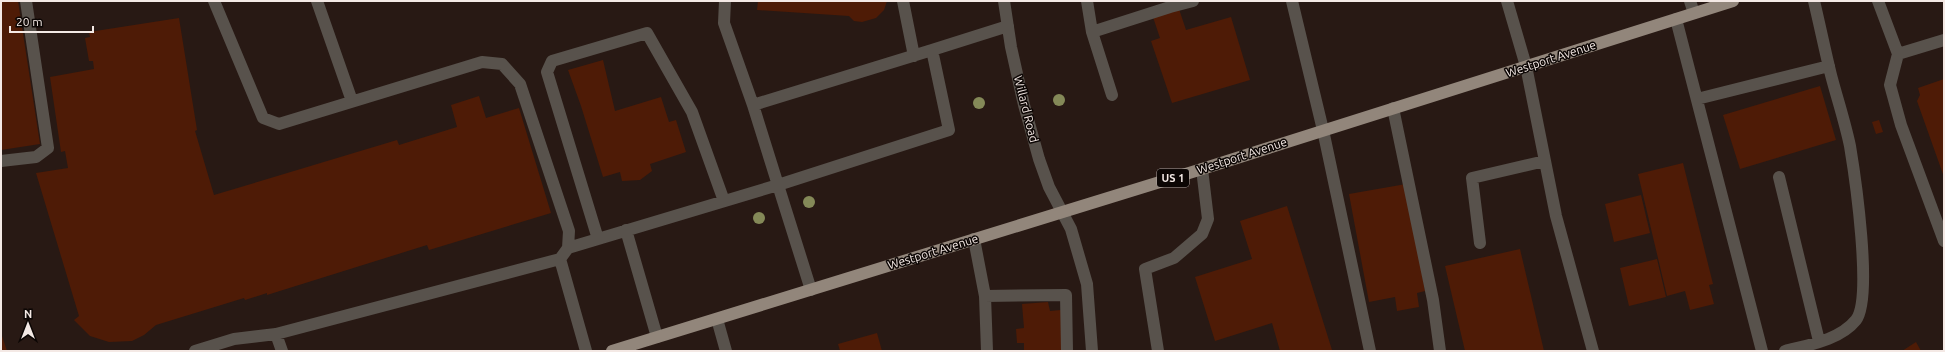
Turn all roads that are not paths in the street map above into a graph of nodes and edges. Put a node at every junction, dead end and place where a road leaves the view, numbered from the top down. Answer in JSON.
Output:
{"nodes":[{"id":1,"x":26,"y":1,"type":"edge"},
{"id":2,"x":214,"y":1,"type":"edge"},
{"id":3,"x":317,"y":1,"type":"edge"},
{"id":4,"x":725,"y":1,"type":"edge"},
{"id":5,"x":903,"y":1,"type":"edge"},
{"id":6,"x":1004,"y":1,"type":"edge"},
{"id":7,"x":1088,"y":1,"type":"edge"},
{"id":8,"x":1193,"y":1,"type":"edge"},
{"id":9,"x":1292,"y":1,"type":"edge"},
{"id":10,"x":1507,"y":1,"type":"edge"},
{"id":11,"x":1690,"y":1,"type":"edge"},
{"id":12,"x":1814,"y":1,"type":"edge"},
{"id":13,"x":1878,"y":1,"type":"edge"},
{"id":14,"x":1730,"y":2,"type":"edge"},
{"id":15,"x":1694,"y":13,"type":"junction"},
{"id":16,"x":1676,"y":19,"type":"junction"},
{"id":17,"x":1008,"y":26,"type":"junction"},
{"id":18,"x":1092,"y":32,"type":"junction"},
{"id":19,"x":1944,"y":40,"type":"edge"},
{"id":20,"x":932,"y":50,"type":"junction"},
{"id":21,"x":1898,"y":54,"type":"junction"},
{"id":22,"x":914,"y":56,"type":"junction"},
{"id":23,"x":1526,"y":66,"type":"junction"},
{"id":24,"x":1829,"y":66,"type":"junction"},
{"id":25,"x":1112,"y":95,"type":"dead end"},
{"id":26,"x":1697,"y":99,"type":"junction"},
{"id":27,"x":352,"y":102,"type":"junction"},
{"id":28,"x":753,"y":105,"type":"junction"},
{"id":29,"x":1393,"y":108,"type":"junction"},
{"id":30,"x":1323,"y":130,"type":"junction"},
{"id":31,"x":1,"y":160,"type":"edge"},
{"id":32,"x":1545,"y":161,"type":"junction"},
{"id":33,"x":1202,"y":169,"type":"junction"},
{"id":34,"x":1779,"y":177,"type":"dead end"},
{"id":35,"x":778,"y":185,"type":"junction"},
{"id":36,"x":724,"y":201,"type":"junction"},
{"id":37,"x":1062,"y":212,"type":"junction"},
{"id":38,"x":626,"y":230,"type":"junction"},
{"id":39,"x":598,"y":238,"type":"junction"},
{"id":40,"x":974,"y":240,"type":"junction"},
{"id":41,"x":1944,"y":241,"type":"edge"},
{"id":42,"x":1480,"y":243,"type":"dead end"},
{"id":43,"x":568,"y":248,"type":"junction"},
{"id":44,"x":560,"y":259,"type":"junction"},
{"id":45,"x":811,"y":290,"type":"junction"},
{"id":46,"x":985,"y":296,"type":"junction"},
{"id":47,"x":717,"y":319,"type":"junction"},
{"id":48,"x":276,"y":334,"type":"junction"},
{"id":49,"x":657,"y":337,"type":"junction"},
{"id":50,"x":1819,"y":341,"type":"junction"},
{"id":51,"x":195,"y":351,"type":"edge"},
{"id":52,"x":282,"y":351,"type":"edge"},
{"id":53,"x":586,"y":351,"type":"edge"},
{"id":54,"x":612,"y":351,"type":"edge"},
{"id":55,"x":726,"y":351,"type":"edge"},
{"id":56,"x":987,"y":351,"type":"edge"},
{"id":57,"x":1067,"y":351,"type":"edge"},
{"id":58,"x":1092,"y":351,"type":"edge"},
{"id":59,"x":1158,"y":351,"type":"edge"},
{"id":60,"x":1370,"y":351,"type":"edge"},
{"id":61,"x":1440,"y":351,"type":"edge"},
{"id":62,"x":1593,"y":351,"type":"edge"},
{"id":63,"x":1762,"y":351,"type":"edge"},
{"id":64,"x":1785,"y":351,"type":"edge"}],
"edges":[{"from":1,"to":31,"type":"street"},
{"from":2,"to":27,"type":"street"},
{"from":3,"to":27,"type":"street"},
{"from":4,"to":28,"type":"street"},
{"from":5,"to":22,"type":"street"},
{"from":6,"to":17,"type":"street","name":"Willard Road"},
{"from":7,"to":18,"type":"street"},
{"from":8,"to":18,"type":"street"},
{"from":9,"to":30,"type":"street"},
{"from":10,"to":23,"type":"street"},
{"from":11,"to":15,"type":"street"},
{"from":12,"to":24,"type":"street"},
{"from":13,"to":21,"type":"street"},
{"from":14,"to":15,"type":"main road","name":"Westport Avenue","number":"US 1"},
{"from":15,"to":16,"type":"main road","name":"Westport Avenue","number":"US 1"},
{"from":16,"to":23,"type":"main road","name":"Westport Avenue","number":"US 1"},
{"from":16,"to":26,"type":"street"},
{"from":17,"to":20,"type":"street"},
{"from":17,"to":37,"type":"street","name":"Willard Road"},
{"from":18,"to":25,"type":"street"},
{"from":19,"to":21,"type":"street"},
{"from":20,"to":22,"type":"street"},
{"from":20,"to":35,"type":"street"},
{"from":21,"to":41,"type":"street"},
{"from":22,"to":28,"type":"street"},
{"from":23,"to":29,"type":"main road","name":"Westport Avenue","number":"US 1"},
{"from":23,"to":32,"type":"street"},
{"from":24,"to":26,"type":"street"},
{"from":24,"to":50,"type":"street"},
{"from":26,"to":63,"type":"street"},
{"from":27,"to":43,"type":"street"},
{"from":28,"to":35,"type":"street"},
{"from":29,"to":30,"type":"main road","name":"Westport Avenue","number":"US 1"},
{"from":29,"to":61,"type":"street"},
{"from":30,"to":33,"type":"main road","name":"Westport Avenue","number":"US 1"},
{"from":30,"to":60,"type":"street"},
{"from":32,"to":42,"type":"street"},
{"from":32,"to":62,"type":"street"},
{"from":33,"to":37,"type":"main road","name":"Westport Avenue","number":"US 1"},
{"from":33,"to":59,"type":"street"},
{"from":34,"to":50,"type":"street"},
{"from":35,"to":36,"type":"street"},
{"from":35,"to":45,"type":"street"},
{"from":36,"to":38,"type":"street"},
{"from":36,"to":39,"type":"street"},
{"from":37,"to":40,"type":"main road","name":"Westport Avenue","number":"US 1"},
{"from":37,"to":58,"type":"street","name":"Willard Road"},
{"from":38,"to":39,"type":"street"},
{"from":38,"to":49,"type":"street"},
{"from":39,"to":43,"type":"street"},
{"from":40,"to":45,"type":"main road","name":"Westport Avenue","number":"US 1"},
{"from":40,"to":46,"type":"street"},
{"from":43,"to":44,"type":"street"},
{"from":44,"to":48,"type":"street"},
{"from":44,"to":53,"type":"street"},
{"from":45,"to":47,"type":"main road","name":"Westport Avenue","number":"US 1"},
{"from":46,"to":56,"type":"street"},
{"from":46,"to":57,"type":"street"},
{"from":47,"to":49,"type":"main road","name":"Westport Avenue","number":"US 1"},
{"from":47,"to":55,"type":"street"},
{"from":48,"to":51,"type":"street"},
{"from":48,"to":52,"type":"street"},
{"from":49,"to":54,"type":"main road","name":"Westport Avenue","number":"US 1"},
{"from":50,"to":64,"type":"street"}]}
